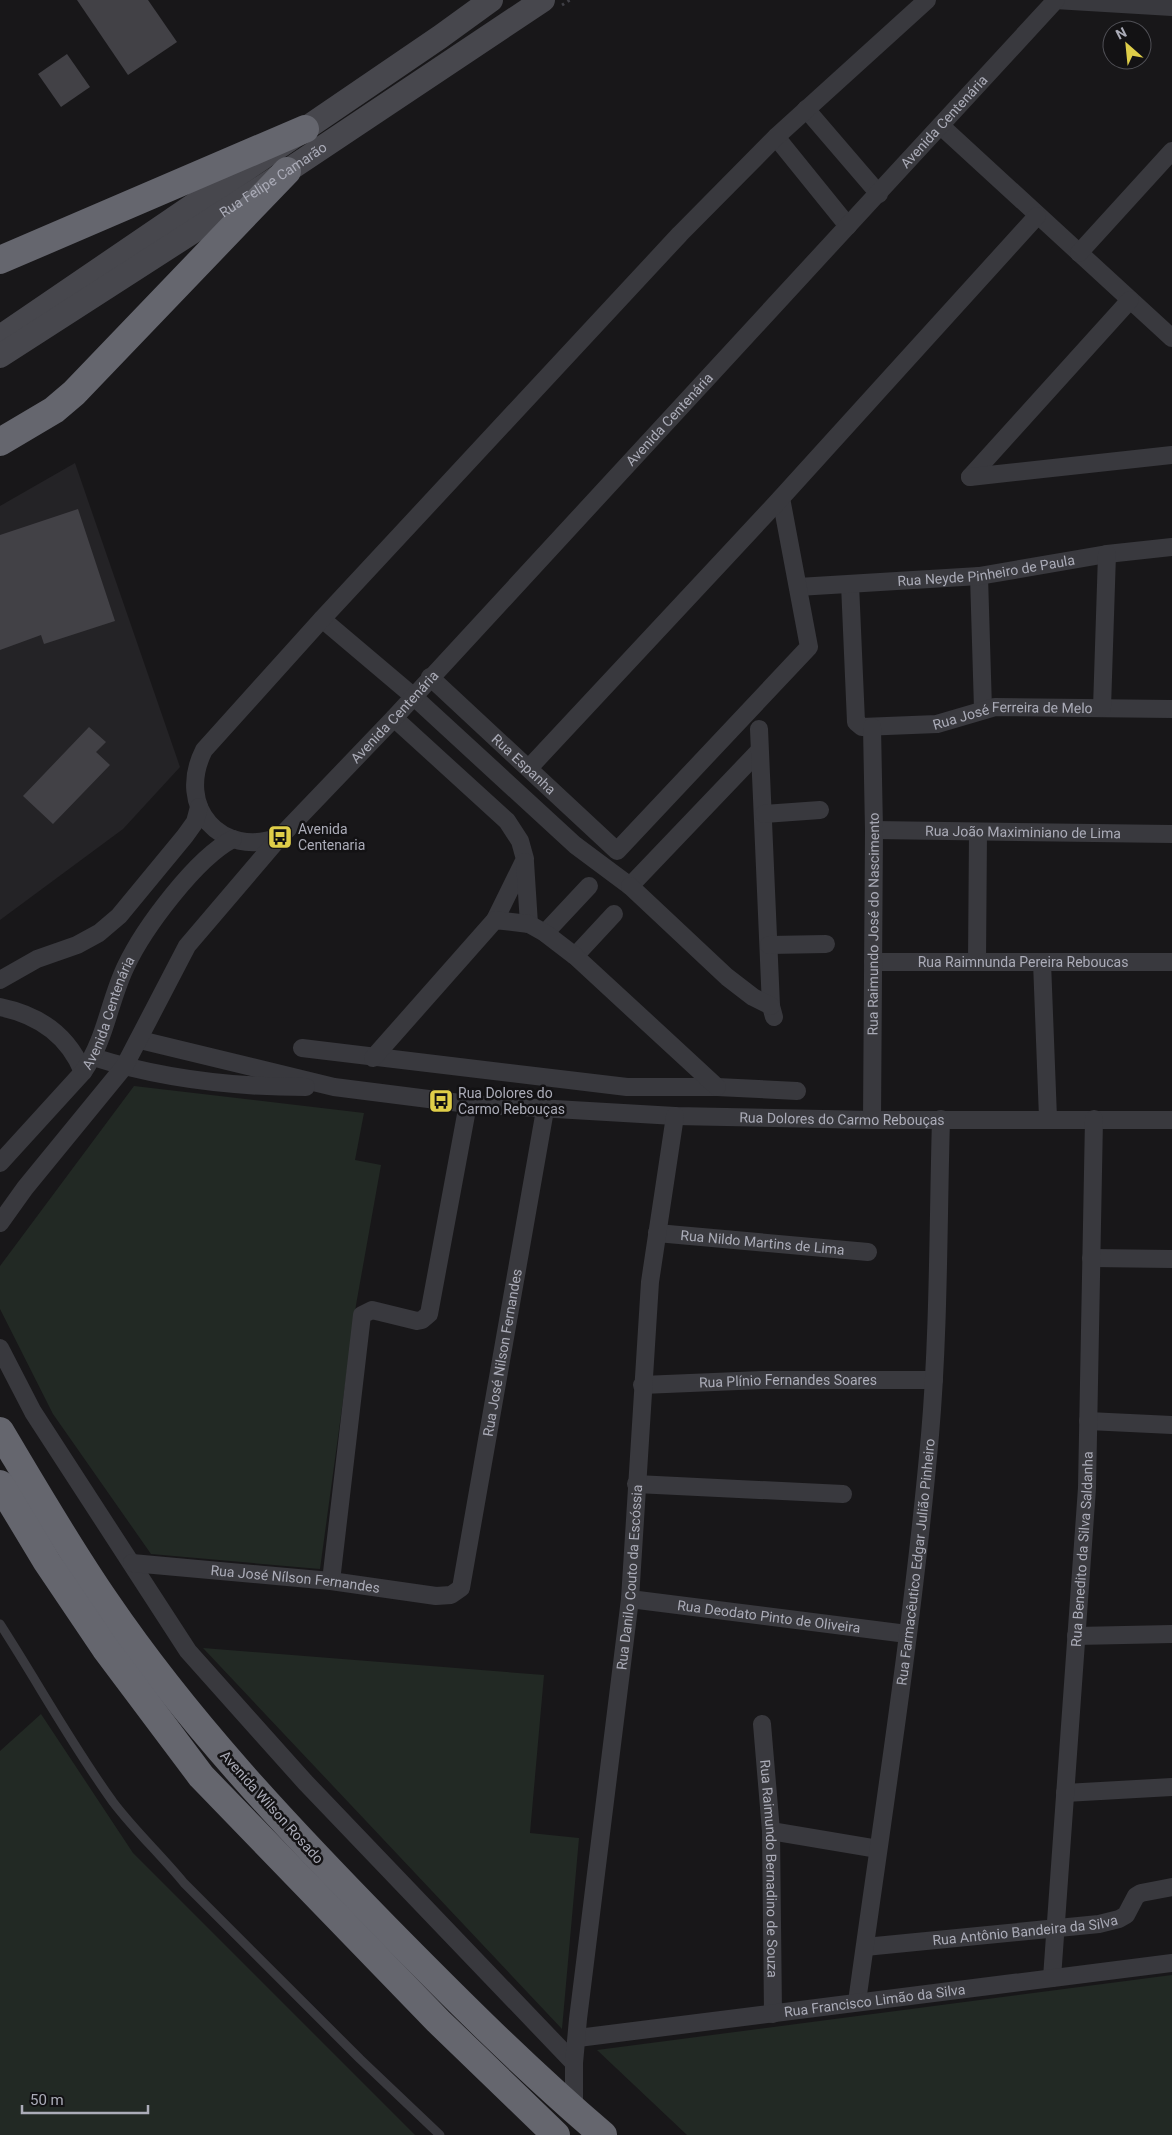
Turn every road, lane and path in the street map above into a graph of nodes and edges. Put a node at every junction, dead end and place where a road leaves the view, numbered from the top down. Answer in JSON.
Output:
{"nodes":[{"id":1,"x":490,"y":0,"type":"edge"},
{"id":2,"x":543,"y":0,"type":"edge"},
{"id":3,"x":927,"y":0,"type":"edge"},
{"id":4,"x":1056,"y":0,"type":"edge"},
{"id":5,"x":1172,"y":7,"type":"edge"},
{"id":6,"x":806,"y":110,"type":"junction"},
{"id":7,"x":941,"y":126,"type":"junction"},
{"id":8,"x":305,"y":129,"type":"junction"},
{"id":9,"x":776,"y":137,"type":"junction"},
{"id":10,"x":1172,"y":151,"type":"edge"},
{"id":11,"x":287,"y":171,"type":"junction"},
{"id":12,"x":879,"y":194,"type":"junction"},
{"id":13,"x":1037,"y":216,"type":"junction"},
{"id":14,"x":848,"y":226,"type":"junction"},
{"id":15,"x":1079,"y":253,"type":"junction"},
{"id":16,"x":0,"y":260,"type":"edge"},
{"id":17,"x":1130,"y":300,"type":"junction"},
{"id":18,"x":0,"y":337,"type":"edge"},
{"id":19,"x":1172,"y":338,"type":"edge"},
{"id":20,"x":0,"y":356,"type":"edge"},
{"id":21,"x":0,"y":442,"type":"edge"},
{"id":22,"x":1172,"y":455,"type":"edge"},
{"id":23,"x":781,"y":498,"type":"junction"},
{"id":24,"x":1172,"y":547,"type":"edge"},
{"id":25,"x":1107,"y":554,"type":"junction"},
{"id":26,"x":979,"y":576,"type":"junction"},
{"id":27,"x":850,"y":584,"type":"junction"},
{"id":28,"x":798,"y":587,"type":"junction"},
{"id":29,"x":322,"y":620,"type":"junction"},
{"id":30,"x":430,"y":677,"type":"junction"},
{"id":31,"x":413,"y":696,"type":"junction"},
{"id":32,"x":1102,"y":708,"type":"junction"},
{"id":33,"x":983,"y":709,"type":"junction"},
{"id":34,"x":1172,"y":710,"type":"edge"},
{"id":35,"x":394,"y":718,"type":"junction"},
{"id":36,"x":864,"y":724,"type":"junction"},
{"id":37,"x":759,"y":729,"type":"dead end"},
{"id":38,"x":758,"y":750,"type":"junction"},
{"id":39,"x":529,"y":768,"type":"junction"},
{"id":40,"x":501,"y":776,"type":"junction"},
{"id":41,"x":481,"y":797,"type":"junction"},
{"id":42,"x":199,"y":807,"type":"junction"},
{"id":43,"x":820,"y":810,"type":"dead end"},
{"id":44,"x":764,"y":814,"type":"junction"},
{"id":45,"x":874,"y":830,"type":"junction"},
{"id":46,"x":978,"y":832,"type":"junction"},
{"id":47,"x":1172,"y":834,"type":"edge"},
{"id":48,"x":280,"y":837,"type":"junction"},
{"id":49,"x":233,"y":839,"type":"junction"},
{"id":50,"x":525,"y":859,"type":"junction"},
{"id":51,"x":146,"y":885,"type":"junction"},
{"id":52,"x":589,"y":886,"type":"dead end"},
{"id":53,"x":630,"y":886,"type":"junction"},
{"id":54,"x":165,"y":904,"type":"junction"},
{"id":55,"x":614,"y":914,"type":"dead end"},
{"id":56,"x":495,"y":920,"type":"junction"},
{"id":57,"x":529,"y":924,"type":"junction"},
{"id":58,"x":545,"y":933,"type":"junction"},
{"id":59,"x":826,"y":944,"type":"dead end"},
{"id":60,"x":769,"y":945,"type":"junction"},
{"id":61,"x":575,"y":956,"type":"junction"},
{"id":62,"x":873,"y":962,"type":"junction"},
{"id":63,"x":977,"y":962,"type":"junction"},
{"id":64,"x":1042,"y":962,"type":"junction"},
{"id":65,"x":1172,"y":962,"type":"edge"},
{"id":66,"x":0,"y":980,"type":"edge"},
{"id":67,"x":0,"y":1007,"type":"edge"},
{"id":68,"x":140,"y":1040,"type":"junction"},
{"id":69,"x":302,"y":1048,"type":"dead end"},
{"id":70,"x":93,"y":1057,"type":"junction"},
{"id":71,"x":374,"y":1058,"type":"junction"},
{"id":72,"x":124,"y":1067,"type":"junction"},
{"id":73,"x":83,"y":1072,"type":"junction"},
{"id":74,"x":334,"y":1087,"type":"junction"},
{"id":75,"x":717,"y":1087,"type":"junction"},
{"id":76,"x":797,"y":1092,"type":"dead end"},
{"id":77,"x":468,"y":1104,"type":"junction"},
{"id":78,"x":545,"y":1110,"type":"junction"},
{"id":79,"x":675,"y":1116,"type":"junction"},
{"id":80,"x":1048,"y":1118,"type":"junction"},
{"id":81,"x":941,"y":1119,"type":"junction"},
{"id":82,"x":1094,"y":1119,"type":"junction"},
{"id":83,"x":872,"y":1120,"type":"junction"},
{"id":84,"x":1172,"y":1120,"type":"edge"},
{"id":85,"x":0,"y":1163,"type":"edge"},
{"id":86,"x":0,"y":1223,"type":"edge"},
{"id":87,"x":656,"y":1232,"type":"junction"},
{"id":88,"x":868,"y":1252,"type":"dead end"},
{"id":89,"x":1092,"y":1258,"type":"junction"},
{"id":90,"x":1172,"y":1259,"type":"edge"},
{"id":91,"x":0,"y":1348,"type":"edge"},
{"id":92,"x":934,"y":1380,"type":"junction"},
{"id":93,"x":642,"y":1385,"type":"junction"},
{"id":94,"x":1088,"y":1421,"type":"junction"},
{"id":95,"x":1172,"y":1425,"type":"edge"},
{"id":96,"x":0,"y":1430,"type":"edge"},
{"id":97,"x":0,"y":1484,"type":"edge"},
{"id":98,"x":636,"y":1484,"type":"junction"},
{"id":99,"x":843,"y":1494,"type":"dead end"},
{"id":100,"x":132,"y":1563,"type":"junction"},
{"id":101,"x":331,"y":1581,"type":"junction"},
{"id":102,"x":457,"y":1592,"type":"joint"},
{"id":103,"x":630,"y":1599,"type":"junction"},
{"id":104,"x":0,"y":1624,"type":"edge"},
{"id":105,"x":907,"y":1634,"type":"junction"},
{"id":106,"x":1172,"y":1634,"type":"edge"},
{"id":107,"x":1076,"y":1636,"type":"junction"},
{"id":108,"x":762,"y":1724,"type":"dead end"},
{"id":109,"x":1172,"y":1787,"type":"edge"},
{"id":110,"x":1065,"y":1793,"type":"junction"},
{"id":111,"x":771,"y":1832,"type":"junction"},
{"id":112,"x":878,"y":1849,"type":"junction"},
{"id":113,"x":1172,"y":1887,"type":"edge"},
{"id":114,"x":1056,"y":1927,"type":"junction"},
{"id":115,"x":865,"y":1948,"type":"junction"},
{"id":116,"x":1172,"y":1963,"type":"edge"},
{"id":117,"x":1052,"y":1978,"type":"junction"},
{"id":118,"x":857,"y":2002,"type":"junction"},
{"id":119,"x":773,"y":2014,"type":"junction"},
{"id":120,"x":578,"y":2038,"type":"junction"},
{"id":121,"x":574,"y":2063,"type":"junction"},
{"id":122,"x":574,"y":2109,"type":"junction"},
{"id":123,"x":440,"y":2135,"type":"edge"},
{"id":124,"x":556,"y":2135,"type":"edge"},
{"id":125,"x":602,"y":2135,"type":"edge"}],
"edges":[{"from":1,"to":8,"type":"main road","name":"Rua Felipe Camarão"},
{"from":2,"to":11,"type":"main road","name":"Rua Felipe Camarão"},
{"from":3,"to":6,"type":"street"},
{"from":4,"to":5,"type":"street"},
{"from":4,"to":7,"type":"street","name":"Avenida Centenária"},
{"from":6,"to":9,"type":"street"},
{"from":6,"to":12,"type":"street"},
{"from":7,"to":12,"type":"street","name":"Avenida Centenária"},
{"from":7,"to":13,"type":"street"},
{"from":8,"to":16,"type":"highway"},
{"from":8,"to":18,"type":"main road","name":"Rua Felipe Camarão"},
{"from":9,"to":14,"type":"street"},
{"from":9,"to":29,"type":"street"},
{"from":10,"to":15,"type":"street"},
{"from":11,"to":20,"type":"main road","name":"Rua Felipe Camarão"},
{"from":11,"to":21,"type":"highway"},
{"from":12,"to":14,"type":"street","name":"Avenida Centenária"},
{"from":13,"to":15,"type":"street"},
{"from":13,"to":23,"type":"street"},
{"from":14,"to":30,"type":"street","name":"Avenida Centenária"},
{"from":15,"to":17,"type":"street"},
{"from":17,"to":19,"type":"street"},
{"from":17,"to":22,"type":"street"},
{"from":23,"to":28,"type":"street"},
{"from":23,"to":39,"type":"street"},
{"from":24,"to":25,"type":"street","name":"Rua Neyde Pinheiro de Paula"},
{"from":25,"to":26,"type":"street","name":"Rua Neyde Pinheiro de Paula"},
{"from":25,"to":32,"type":"street"},
{"from":26,"to":27,"type":"street","name":"Rua Neyde Pinheiro de Paula"},
{"from":26,"to":33,"type":"street"},
{"from":27,"to":28,"type":"street","name":"Rua Neyde Pinheiro de Paula"},
{"from":27,"to":36,"type":"street","name":"Rua Raimundo José do Nascimento"},
{"from":28,"to":39,"type":"street","name":"Rua Espanha"},
{"from":29,"to":31,"type":"street"},
{"from":29,"to":42,"type":"street"},
{"from":30,"to":31,"type":"street","name":"Avenida Centenária"},
{"from":30,"to":39,"type":"street","name":"Rua Espanha"},
{"from":31,"to":35,"type":"street","name":"Avenida Centenária"},
{"from":31,"to":40,"type":"street"},
{"from":32,"to":33,"type":"street","name":"Rua José Ferreira de Melo"},
{"from":32,"to":34,"type":"street","name":"Rua José Ferreira de Melo"},
{"from":33,"to":36,"type":"street","name":"Rua José Ferreira de Melo"},
{"from":35,"to":41,"type":"street"},
{"from":35,"to":48,"type":"street","name":"Avenida Centenária"},
{"from":36,"to":45,"type":"street","name":"Rua Raimundo José do Nascimento"},
{"from":37,"to":38,"type":"street"},
{"from":38,"to":44,"type":"street"},
{"from":38,"to":53,"type":"street"},
{"from":40,"to":41,"type":"street"},
{"from":40,"to":53,"type":"street"},
{"from":41,"to":50,"type":"street"},
{"from":42,"to":49,"type":"street"},
{"from":42,"to":51,"type":"street"},
{"from":43,"to":44,"type":"street"},
{"from":44,"to":60,"type":"street"},
{"from":45,"to":46,"type":"street","name":"Rua João Maximiniano de Lima"},
{"from":45,"to":62,"type":"street","name":"Rua Raimundo José do Nascimento"},
{"from":46,"to":47,"type":"street","name":"Rua João Maximiniano de Lima"},
{"from":46,"to":63,"type":"street"},
{"from":48,"to":49,"type":"street"},
{"from":48,"to":68,"type":"street","name":"Avenida Centenária"},
{"from":49,"to":54,"type":"street","name":"Avenida Centenária"},
{"from":50,"to":56,"type":"street"},
{"from":50,"to":57,"type":"street"},
{"from":51,"to":54,"type":"street"},
{"from":51,"to":66,"type":"street"},
{"from":52,"to":58,"type":"street"},
{"from":53,"to":60,"type":"street"},
{"from":54,"to":70,"type":"street","name":"Avenida Centenária"},
{"from":55,"to":61,"type":"street"},
{"from":56,"to":57,"type":"street"},
{"from":56,"to":71,"type":"street"},
{"from":57,"to":58,"type":"street"},
{"from":58,"to":61,"type":"street"},
{"from":59,"to":60,"type":"street"},
{"from":61,"to":75,"type":"street"},
{"from":62,"to":63,"type":"street","name":"Rua Raimnunda Pereira Reboucas"},
{"from":62,"to":83,"type":"street","name":"Rua Raimundo José do Nascimento"},
{"from":63,"to":64,"type":"street","name":"Rua Raimnunda Pereira Reboucas"},
{"from":64,"to":65,"type":"street","name":"Rua Raimnunda Pereira Reboucas"},
{"from":64,"to":80,"type":"street"},
{"from":67,"to":73,"type":"street"},
{"from":68,"to":72,"type":"street","name":"Avenida Centenária"},
{"from":68,"to":74,"type":"street","name":"Rua Dolores do Carmo Rebouças"},
{"from":69,"to":71,"type":"street"},
{"from":70,"to":72,"type":"street","name":"Rua Dolores do Carmo Rebouças"},
{"from":70,"to":73,"type":"street","name":"Avenida Centenária"},
{"from":71,"to":75,"type":"street"},
{"from":72,"to":74,"type":"street","name":"Rua Dolores do Carmo Rebouças"},
{"from":72,"to":86,"type":"street","name":"Avenida Centenária"},
{"from":73,"to":85,"type":"street","name":"Avenida Centenária"},
{"from":74,"to":77,"type":"street","name":"Rua Dolores do Carmo Rebouças"},
{"from":75,"to":76,"type":"street"},
{"from":77,"to":78,"type":"street","name":"Rua Dolores do Carmo Rebouças"},
{"from":77,"to":101,"type":"street"},
{"from":78,"to":79,"type":"street","name":"Rua Dolores do Carmo Rebouças"},
{"from":78,"to":102,"type":"street","name":"Rua José Nilson Fernandes"},
{"from":79,"to":83,"type":"street","name":"Rua Dolores do Carmo Rebouças"},
{"from":79,"to":87,"type":"street","name":"Rua Danilo Couto da Escóssia"},
{"from":80,"to":81,"type":"street","name":"Rua Dolores do Carmo Rebouças"},
{"from":80,"to":82,"type":"street","name":"Rua Dolores do Carmo Rebouças"},
{"from":81,"to":83,"type":"street","name":"Rua Dolores do Carmo Rebouças"},
{"from":81,"to":92,"type":"street","name":"Rua Farmacêutico Edgar Julião Pinheiro"},
{"from":82,"to":84,"type":"street","name":"Rua Dolores do Carmo Rebouças"},
{"from":82,"to":89,"type":"street","name":"Rua Benedito da Silva Saldanha"},
{"from":87,"to":88,"type":"street","name":"Rua Nildo Martins de Lima"},
{"from":87,"to":93,"type":"street","name":"Rua Danilo Couto da Escóssia"},
{"from":89,"to":90,"type":"street"},
{"from":89,"to":94,"type":"street","name":"Rua Benedito da Silva Saldanha"},
{"from":91,"to":100,"type":"street"},
{"from":92,"to":93,"type":"street","name":"Rua Plínio Fernandes Soares"},
{"from":92,"to":105,"type":"street","name":"Rua Farmacêutico Edgar Julião Pinheiro"},
{"from":93,"to":98,"type":"street","name":"Rua Danilo Couto da Escóssia"},
{"from":94,"to":95,"type":"street"},
{"from":94,"to":107,"type":"street","name":"Rua Benedito da Silva Saldanha"},
{"from":96,"to":122,"type":"highway","name":"Avenida Wilson Rosado"},
{"from":97,"to":124,"type":"highway","name":"Avenida Wilson Rosado"},
{"from":98,"to":99,"type":"street"},
{"from":98,"to":103,"type":"street","name":"Rua Danilo Couto da Escóssia"},
{"from":100,"to":101,"type":"street","name":"Rua José Nílson Fernandes"},
{"from":100,"to":121,"type":"street"},
{"from":101,"to":102,"type":"street","name":"Rua José Nílson Fernandes"},
{"from":103,"to":105,"type":"street","name":"Rua Deodato Pinto de Oliveira"},
{"from":103,"to":120,"type":"street","name":"Rua Danilo Couto da Escóssia"},
{"from":104,"to":123,"type":"lane"},
{"from":105,"to":112,"type":"street","name":"Rua Farmacêutico Edgar Julião Pinheiro"},
{"from":106,"to":107,"type":"street"},
{"from":107,"to":110,"type":"street","name":"Rua Benedito da Silva Saldanha"},
{"from":108,"to":111,"type":"street","name":"Rua Raimundo Bernadino de Souza"},
{"from":109,"to":110,"type":"street"},
{"from":110,"to":114,"type":"street","name":"Rua Benedito da Silva Saldanha"},
{"from":111,"to":112,"type":"street"},
{"from":111,"to":119,"type":"street","name":"Rua Raimundo Bernadino de Souza"},
{"from":112,"to":115,"type":"street","name":"Rua Farmacêutico Edgar Julião Pinheiro"},
{"from":113,"to":114,"type":"street","name":"Rua Antônio Bandeira da Silva"},
{"from":114,"to":115,"type":"street","name":"Rua Antônio Bandeira da Silva"},
{"from":114,"to":117,"type":"street","name":"Rua Benedito da Silva Saldanha"},
{"from":115,"to":118,"type":"street","name":"Rua Farmacêutico Edgar Julião Pinheiro"},
{"from":116,"to":117,"type":"street","name":"Rua Francisco Limão da Silva"},
{"from":117,"to":118,"type":"street","name":"Rua Francisco Limão da Silva"},
{"from":118,"to":119,"type":"street","name":"Rua Francisco Limão da Silva"},
{"from":119,"to":120,"type":"street","name":"Rua Francisco Limão da Silva"},
{"from":120,"to":121,"type":"street","name":"Rua Danilo Couto da Escóssia"},
{"from":121,"to":122,"type":"street","name":"Rua Danilo Couto da Escóssia"},
{"from":122,"to":125,"type":"highway","name":"Avenida Wilson Rosado"}]}
